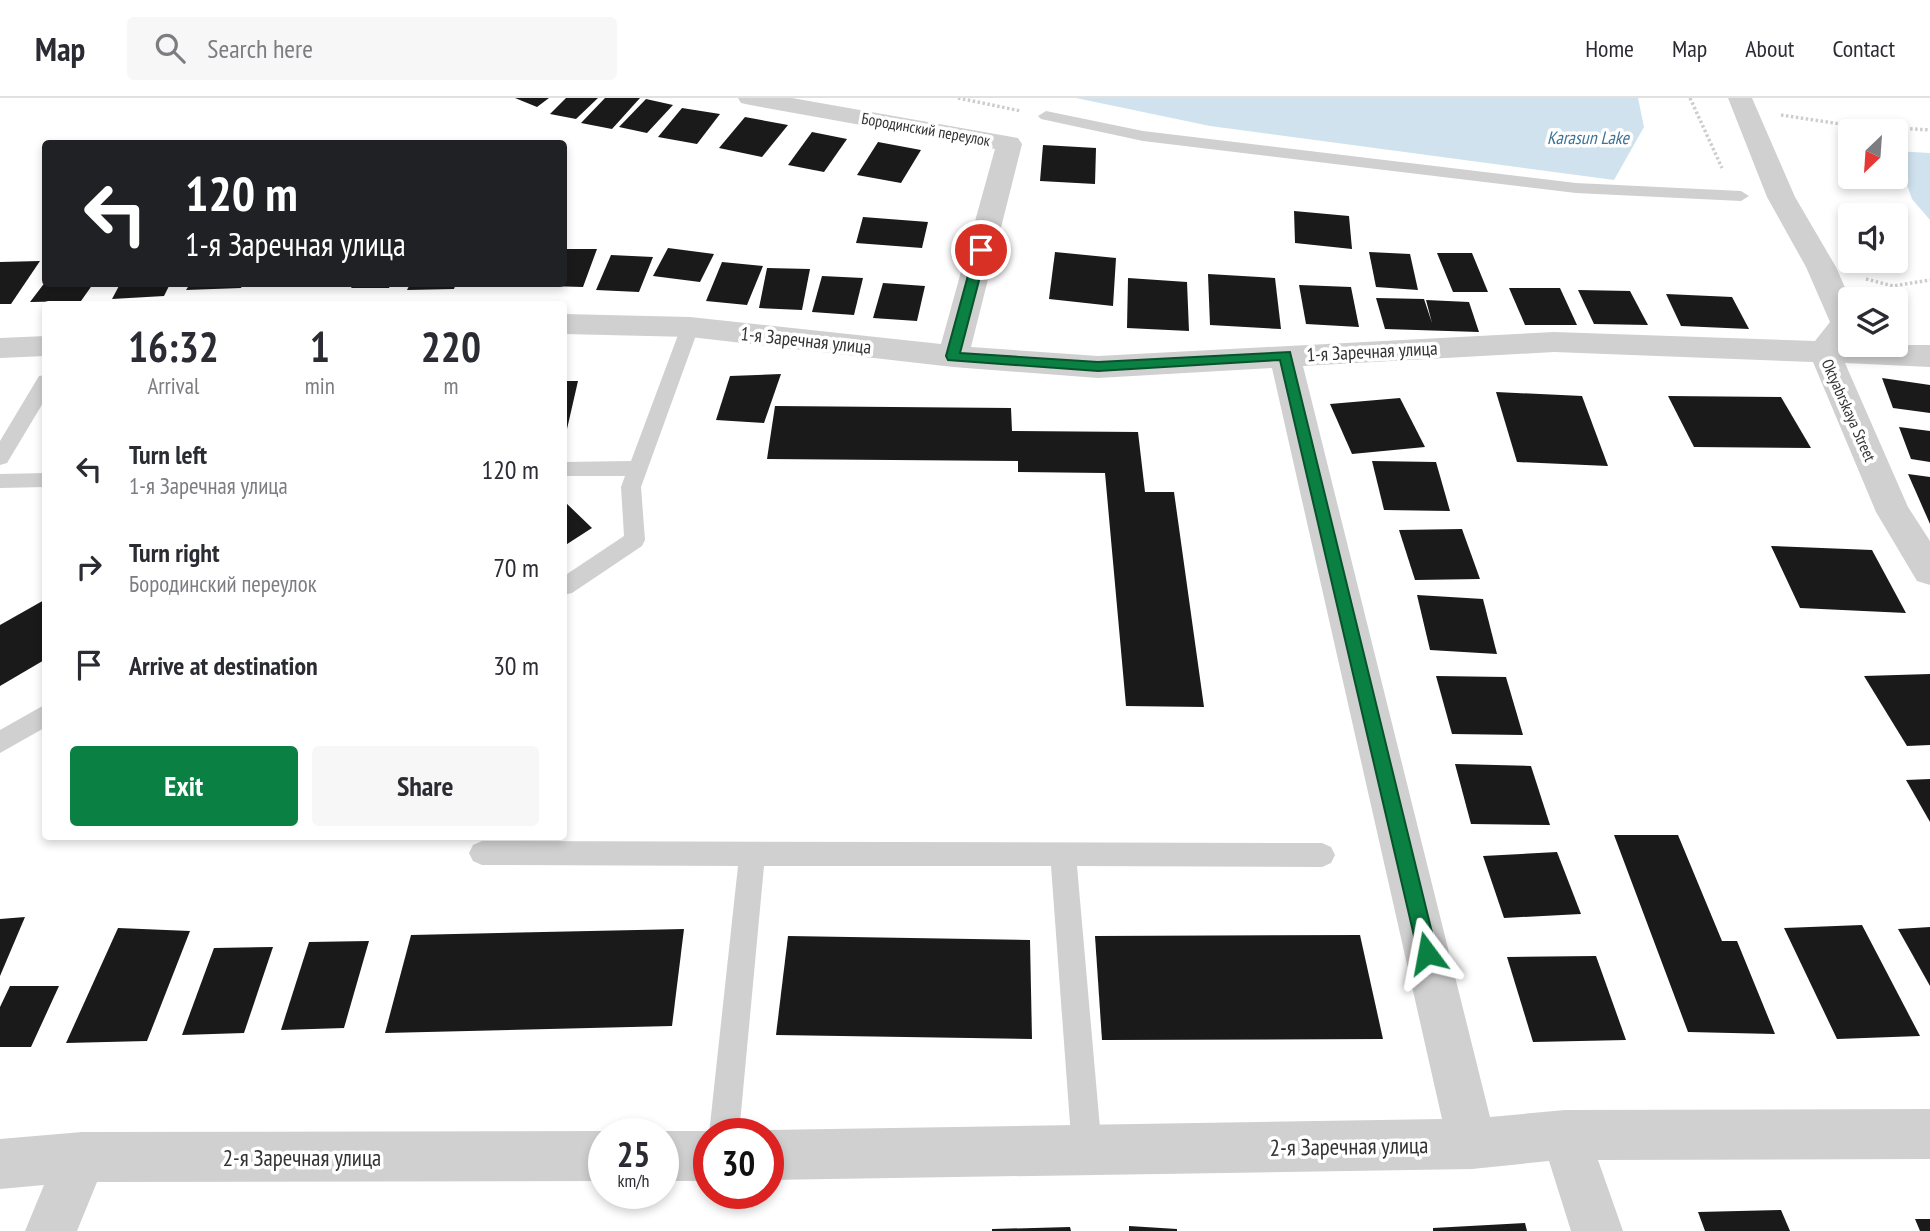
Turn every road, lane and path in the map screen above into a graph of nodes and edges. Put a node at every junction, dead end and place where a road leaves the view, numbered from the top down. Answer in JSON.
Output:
{"nodes":[{"id":1,"x":750,"y":98,"type":"edge"},
{"id":2,"x":958,"y":98,"type":"edge"},
{"id":3,"x":1690,"y":98,"type":"edge"},
{"id":4,"x":1742,"y":104,"type":"edge"},
{"id":5,"x":1046,"y":116,"type":"joint"},
{"id":6,"x":1930,"y":130,"type":"edge"},
{"id":7,"x":1741,"y":196,"type":"joint"},
{"id":8,"x":1821,"y":267,"type":"junction"},
{"id":9,"x":1930,"y":280,"type":"edge"},
{"id":10,"x":567,"y":324,"type":"edge"},
{"id":11,"x":690,"y":327,"type":"junction"},
{"id":12,"x":42,"y":346,"type":"edge"},
{"id":13,"x":0,"y":348,"type":"edge"},
{"id":14,"x":1824,"y":351,"type":"junction"},
{"id":15,"x":1286,"y":355,"type":"junction"},
{"id":16,"x":953,"y":356,"type":"junction"},
{"id":17,"x":1930,"y":356,"type":"edge"},
{"id":18,"x":42,"y":388,"type":"edge"},
{"id":19,"x":0,"y":458,"type":"edge"},
{"id":20,"x":638,"y":468,"type":"junction"},
{"id":21,"x":567,"y":469,"type":"edge"},
{"id":22,"x":42,"y":480,"type":"edge"},
{"id":23,"x":0,"y":481,"type":"edge"},
{"id":24,"x":1930,"y":571,"type":"edge"},
{"id":25,"x":567,"y":585,"type":"edge"},
{"id":26,"x":42,"y":717,"type":"edge"},
{"id":27,"x":0,"y":743,"type":"edge"},
{"id":28,"x":482,"y":852,"type":"dead end"},
{"id":29,"x":752,"y":853,"type":"junction"},
{"id":30,"x":1063,"y":855,"type":"junction"},
{"id":31,"x":1322,"y":855,"type":"dead end"},
{"id":32,"x":726,"y":1118,"type":"edge"},
{"id":33,"x":1930,"y":1134,"type":"edge"},
{"id":34,"x":1565,"y":1135,"type":"junction"},
{"id":35,"x":1472,"y":1144,"type":"junction"},
{"id":36,"x":1087,"y":1151,"type":"junction"},
{"id":37,"x":784,"y":1155,"type":"edge"},
{"id":38,"x":588,"y":1156,"type":"edge"},
{"id":39,"x":82,"y":1157,"type":"junction"},
{"id":40,"x":0,"y":1164,"type":"edge"},
{"id":41,"x":51,"y":1231,"type":"edge"},
{"id":42,"x":1597,"y":1231,"type":"edge"}],
"edges":[{"from":1,"to":16,"type":"street","name":"Бородинский переулок"},
{"from":2,"to":5,"type":"path"},
{"from":3,"to":7,"type":"path"},
{"from":4,"to":6,"type":"path"},
{"from":4,"to":8,"type":"street","name":"Oktyabrskaya Street"},
{"from":5,"to":7,"type":"lane"},
{"from":8,"to":9,"type":"path"},
{"from":8,"to":14,"type":"street","name":"Oktyabrskaya Street"},
{"from":10,"to":11,"type":"street","name":"1-я Заречная улица"},
{"from":11,"to":16,"type":"street","name":"1-я Заречная улица"},
{"from":11,"to":20,"type":"lane"},
{"from":12,"to":13,"type":"street"},
{"from":14,"to":15,"type":"street","name":"1-я Заречная улица"},
{"from":14,"to":17,"type":"street","name":"1-я Заречная улица"},
{"from":14,"to":24,"type":"street","name":"Oktyabrskaya Street"},
{"from":15,"to":16,"type":"street","name":"1-я Заречная улица"},
{"from":15,"to":35,"type":"street"},
{"from":18,"to":19,"type":"lane"},
{"from":20,"to":21,"type":"lane"},
{"from":20,"to":25,"type":"lane"},
{"from":22,"to":23,"type":"lane"},
{"from":26,"to":27,"type":"lane"},
{"from":28,"to":29,"type":"lane"},
{"from":29,"to":30,"type":"lane"},
{"from":29,"to":32,"type":"lane"},
{"from":30,"to":31,"type":"lane"},
{"from":30,"to":36,"type":"lane"},
{"from":33,"to":34,"type":"street","name":"2-я Заречная улица"},
{"from":34,"to":35,"type":"street","name":"2-я Заречная улица"},
{"from":34,"to":42,"type":"street"},
{"from":35,"to":36,"type":"street","name":"2-я Заречная улица"},
{"from":36,"to":37,"type":"street","name":"2-я Заречная улица"},
{"from":38,"to":39,"type":"street","name":"2-я Заречная улица"},
{"from":39,"to":40,"type":"street","name":"2-я Заречная улица"},
{"from":39,"to":41,"type":"street"}]}
